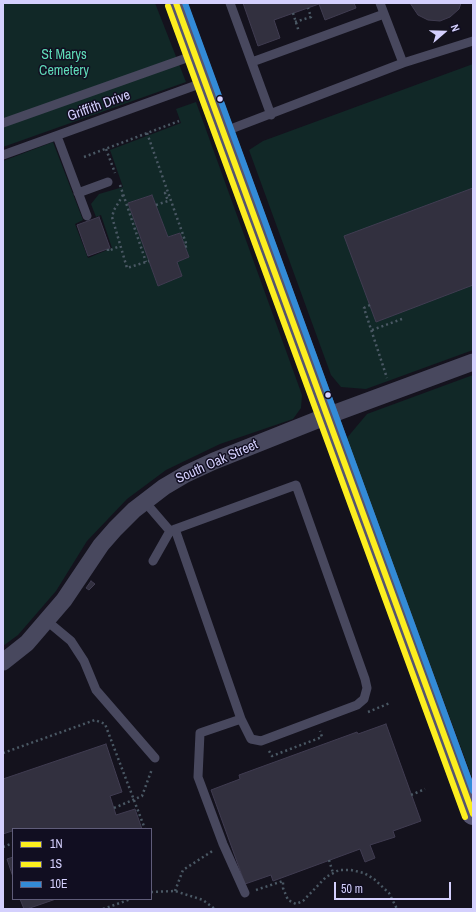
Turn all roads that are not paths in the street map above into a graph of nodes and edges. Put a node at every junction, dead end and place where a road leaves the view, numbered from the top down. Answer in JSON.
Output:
{"nodes":[{"id":1,"x":176,"y":3,"type":"edge"},
{"id":2,"x":230,"y":3,"type":"edge"},
{"id":3,"x":380,"y":3,"type":"edge"},
{"id":4,"x":384,"y":14,"type":"junction"},
{"id":5,"x":343,"y":18,"type":"dead end"},
{"id":6,"x":347,"y":27,"type":"junction"},
{"id":7,"x":473,"y":41,"type":"edge"},
{"id":8,"x":195,"y":55,"type":"junction"},
{"id":9,"x":252,"y":62,"type":"junction"},
{"id":10,"x":403,"y":63,"type":"junction"},
{"id":11,"x":205,"y":82,"type":"junction"},
{"id":12,"x":271,"y":114,"type":"junction"},
{"id":13,"x":3,"y":123,"type":"edge"},
{"id":14,"x":223,"y":132,"type":"junction"},
{"id":15,"x":57,"y":136,"type":"junction"},
{"id":16,"x":3,"y":155,"type":"edge"},
{"id":17,"x":108,"y":182,"type":"dead end"},
{"id":18,"x":78,"y":193,"type":"junction"},
{"id":19,"x":87,"y":216,"type":"dead end"},
{"id":20,"x":473,"y":362,"type":"edge"},
{"id":21,"x":327,"y":416,"type":"junction"},
{"id":22,"x":145,"y":502,"type":"junction"},
{"id":23,"x":172,"y":530,"type":"junction"},
{"id":24,"x":153,"y":561,"type":"dead end"},
{"id":25,"x":47,"y":621,"type":"junction"},
{"id":26,"x":3,"y":662,"type":"edge"},
{"id":27,"x":96,"y":690,"type":"junction"},
{"id":28,"x":89,"y":697,"type":"dead end"},
{"id":29,"x":241,"y":719,"type":"junction"},
{"id":30,"x":156,"y":758,"type":"road end"},
{"id":31,"x":473,"y":814,"type":"edge"},
{"id":32,"x":245,"y":893,"type":"road end"}],
"edges":[{"from":1,"to":8,"type":"main road"},
{"from":2,"to":9,"type":"lane"},
{"from":3,"to":4,"type":"lane"},
{"from":4,"to":6,"type":"lane"},
{"from":4,"to":10,"type":"lane"},
{"from":5,"to":6,"type":"lane"},
{"from":6,"to":9,"type":"lane"},
{"from":7,"to":10,"type":"lane"},
{"from":8,"to":11,"type":"main road"},
{"from":8,"to":13,"type":"lane"},
{"from":9,"to":12,"type":"lane"},
{"from":10,"to":12,"type":"lane"},
{"from":11,"to":14,"type":"main road"},
{"from":11,"to":15,"type":"lane","name":"Griffith Drive"},
{"from":12,"to":14,"type":"lane"},
{"from":14,"to":21,"type":"main road"},
{"from":15,"to":16,"type":"lane","name":"Griffith Drive"},
{"from":15,"to":18,"type":"lane"},
{"from":17,"to":18,"type":"lane"},
{"from":18,"to":19,"type":"lane"},
{"from":20,"to":21,"type":"street","name":"South Oak Street"},
{"from":21,"to":22,"type":"street","name":"South Oak Street"},
{"from":21,"to":31,"type":"main road"},
{"from":22,"to":23,"type":"lane"},
{"from":22,"to":25,"type":"street","name":"South Oak Street"},
{"from":23,"to":24,"type":"lane"},
{"from":23,"to":29,"type":"lane"},
{"from":23,"to":29,"type":"lane"},
{"from":25,"to":26,"type":"street","name":"South Oak Street"},
{"from":25,"to":27,"type":"lane"},
{"from":27,"to":28,"type":"lane"},
{"from":27,"to":30,"type":"lane"},
{"from":29,"to":32,"type":"lane"}]}
